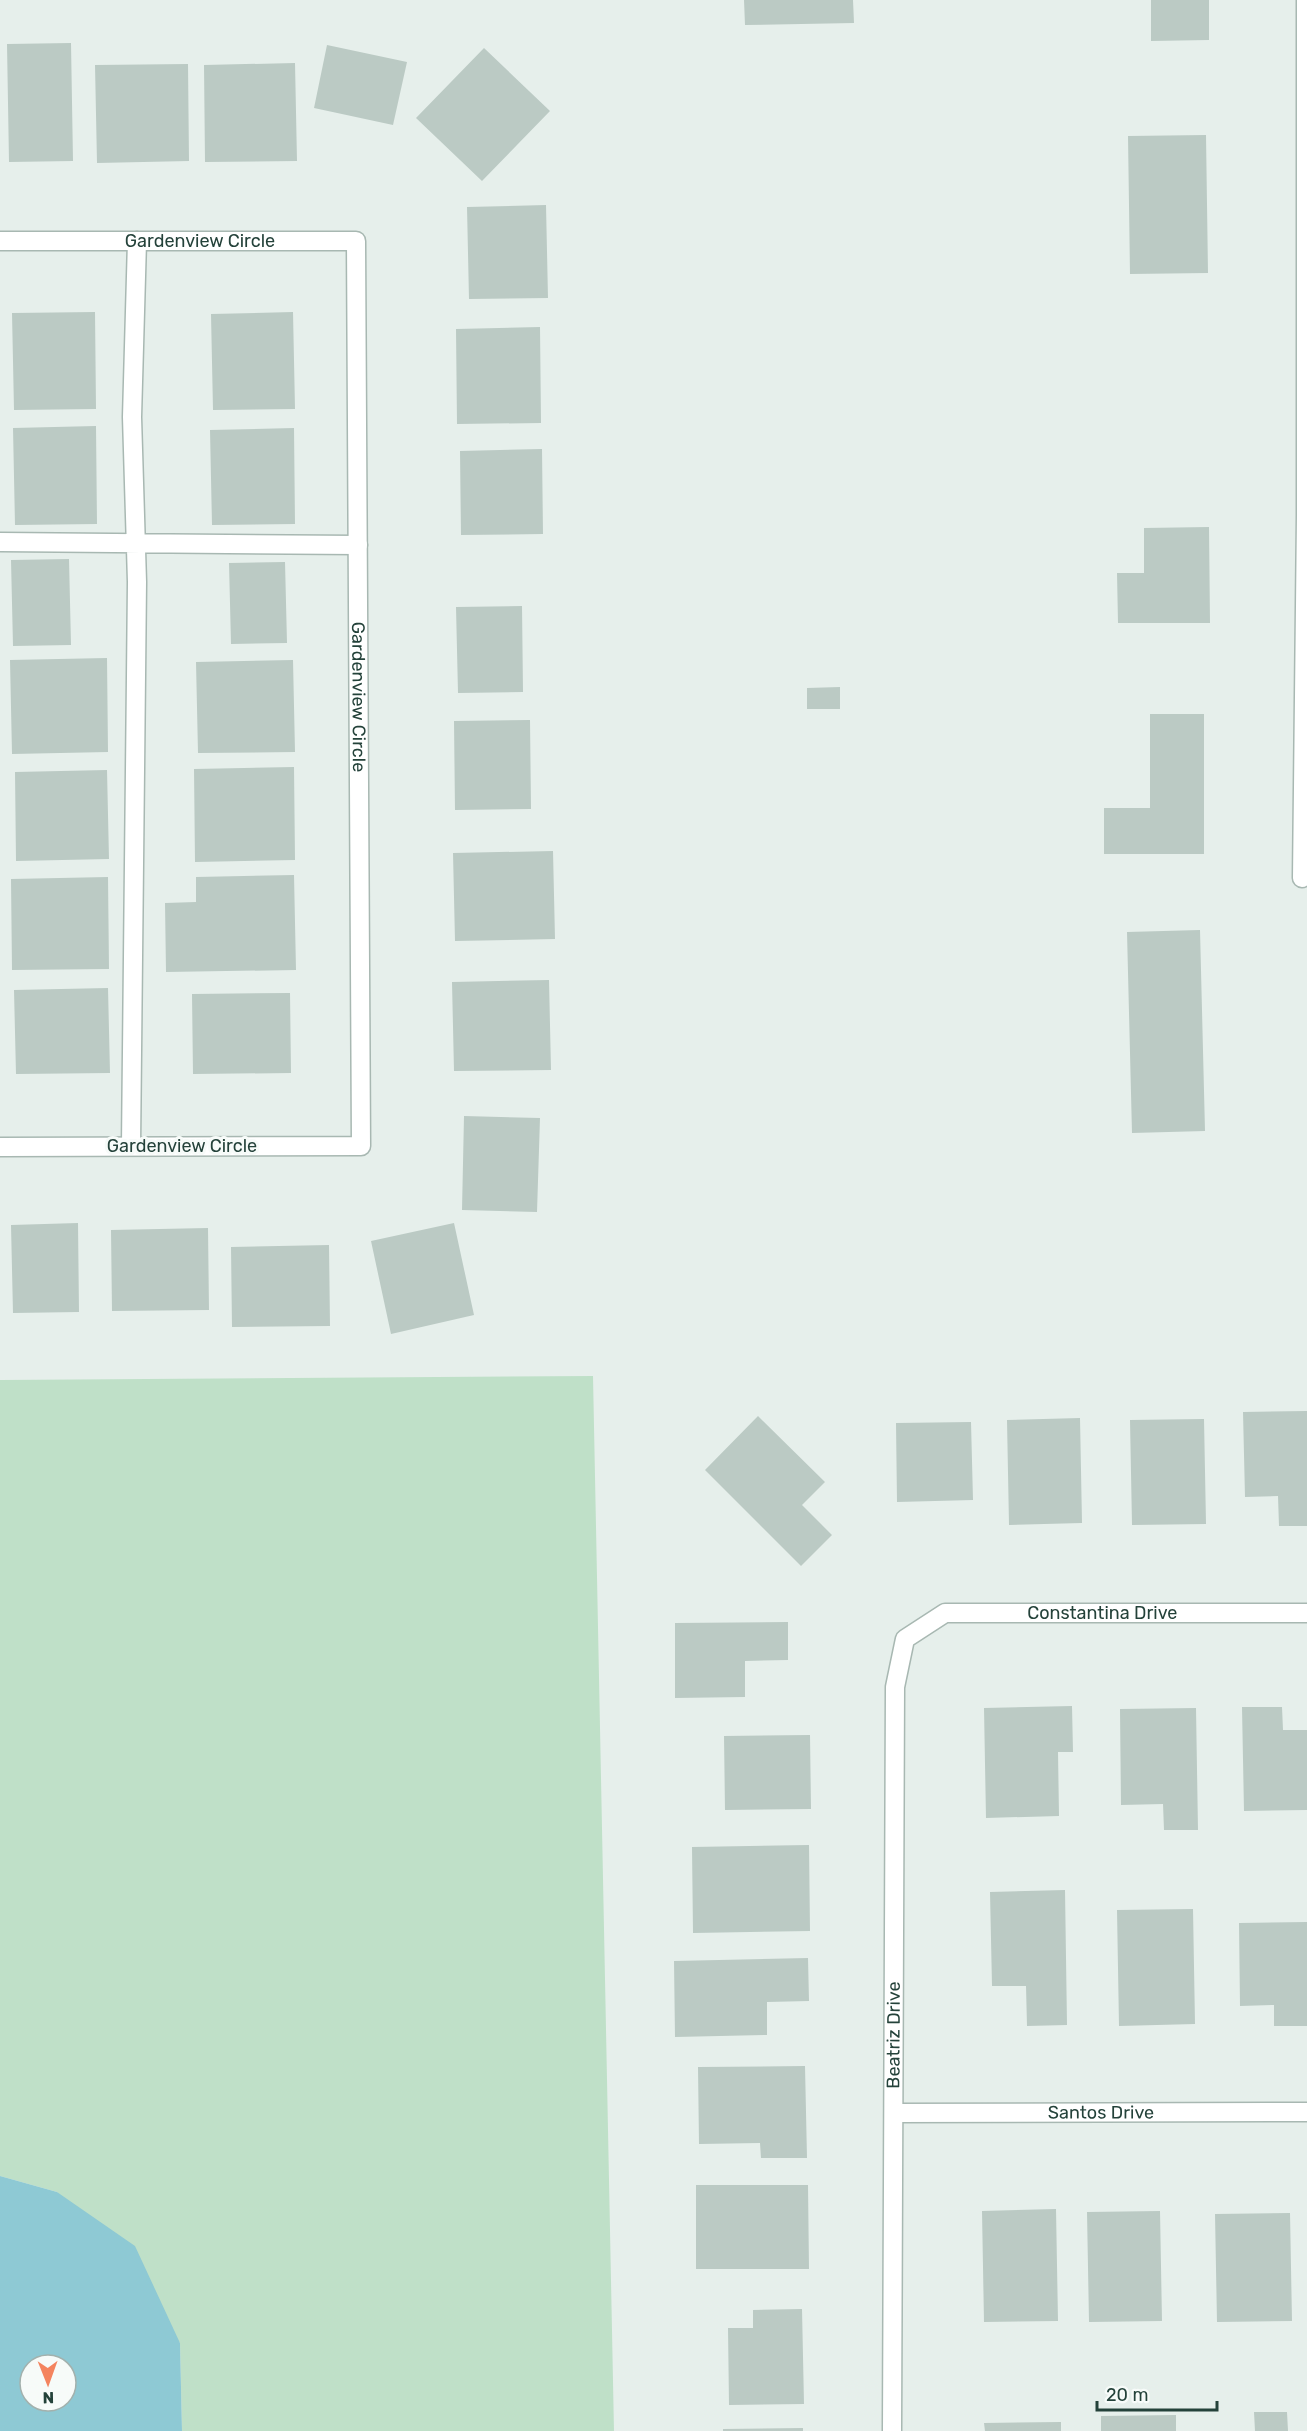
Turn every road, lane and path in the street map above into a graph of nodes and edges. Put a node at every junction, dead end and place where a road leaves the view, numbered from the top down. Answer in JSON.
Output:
{"nodes":[{"id":1,"x":1306,"y":0,"type":"edge"},
{"id":2,"x":0,"y":241,"type":"edge"},
{"id":3,"x":137,"y":241,"type":"junction"},
{"id":4,"x":1307,"y":515,"type":"edge"},
{"id":5,"x":0,"y":542,"type":"edge"},
{"id":6,"x":135,"y":542,"type":"junction"},
{"id":7,"x":358,"y":545,"type":"junction"},
{"id":8,"x":1302,"y":879,"type":"dead end"},
{"id":9,"x":131,"y":1146,"type":"junction"},
{"id":10,"x":0,"y":1147,"type":"edge"},
{"id":11,"x":1307,"y":1613,"type":"edge"},
{"id":12,"x":904,"y":1639,"type":"joint"},
{"id":13,"x":1307,"y":2112,"type":"edge"},
{"id":14,"x":894,"y":2113,"type":"junction"},
{"id":15,"x":892,"y":2431,"type":"edge"}],
"edges":[{"from":1,"to":4,"type":"street"},
{"from":2,"to":3,"type":"street","name":"Gardenview Circle"},
{"from":3,"to":6,"type":"street"},
{"from":3,"to":7,"type":"street","name":"Gardenview Circle"},
{"from":4,"to":8,"type":"street"},
{"from":5,"to":6,"type":"street"},
{"from":6,"to":7,"type":"street"},
{"from":6,"to":9,"type":"street"},
{"from":7,"to":9,"type":"street","name":"Gardenview Circle"},
{"from":9,"to":10,"type":"street","name":"Gardenview Circle"},
{"from":11,"to":12,"type":"street","name":"Constantina Drive"},
{"from":12,"to":14,"type":"street","name":"Beatriz Drive"},
{"from":13,"to":14,"type":"street","name":"Santos Drive"},
{"from":14,"to":15,"type":"street","name":"Beatriz Drive"}]}
